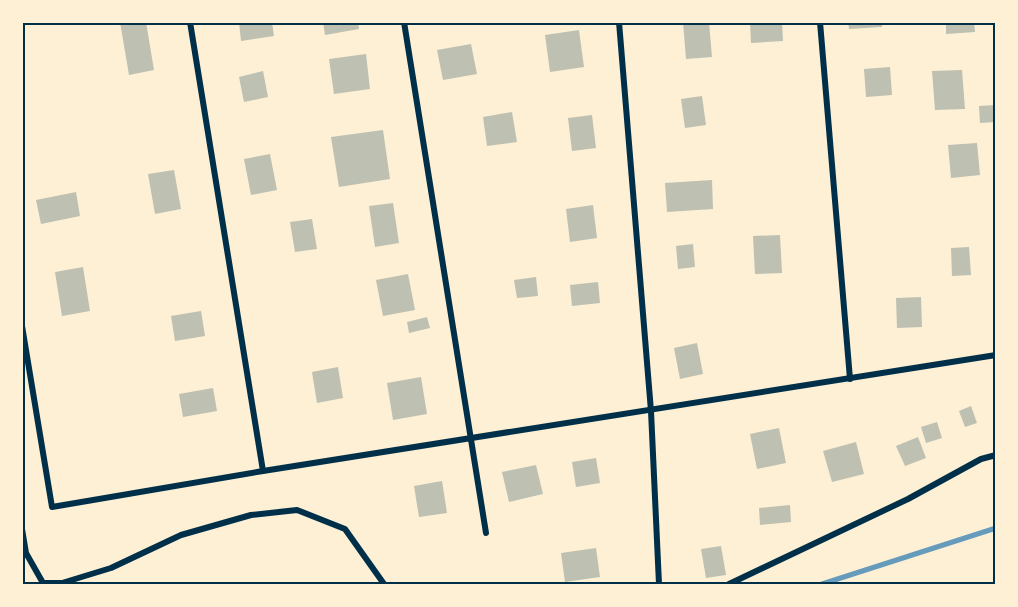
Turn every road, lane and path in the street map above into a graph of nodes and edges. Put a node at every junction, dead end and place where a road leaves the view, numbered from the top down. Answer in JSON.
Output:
{"nodes":[{"id":1,"x":190,"y":22,"type":"edge"},
{"id":2,"x":404,"y":22,"type":"edge"},
{"id":3,"x":619,"y":22,"type":"edge"},
{"id":4,"x":820,"y":22,"type":"edge"},
{"id":5,"x":22,"y":326,"type":"edge"},
{"id":6,"x":996,"y":355,"type":"edge"},
{"id":7,"x":850,"y":379,"type":"junction"},
{"id":8,"x":651,"y":411,"type":"junction"},
{"id":9,"x":471,"y":440,"type":"junction"},
{"id":10,"x":996,"y":455,"type":"edge"},
{"id":11,"x":263,"y":471,"type":"junction"},
{"id":12,"x":22,"y":529,"type":"edge"},
{"id":13,"x":486,"y":533,"type":"dead end"},
{"id":14,"x":384,"y":585,"type":"edge"},
{"id":15,"x":659,"y":585,"type":"edge"},
{"id":16,"x":729,"y":585,"type":"edge"}],
"edges":[{"from":1,"to":11,"type":"street"},
{"from":2,"to":9,"type":"street"},
{"from":3,"to":8,"type":"street"},
{"from":4,"to":7,"type":"street"},
{"from":5,"to":11,"type":"street"},
{"from":6,"to":7,"type":"street"},
{"from":7,"to":8,"type":"street"},
{"from":8,"to":9,"type":"street"},
{"from":8,"to":15,"type":"street"},
{"from":9,"to":11,"type":"street"},
{"from":9,"to":13,"type":"street"},
{"from":10,"to":16,"type":"street"},
{"from":12,"to":14,"type":"street"}]}
